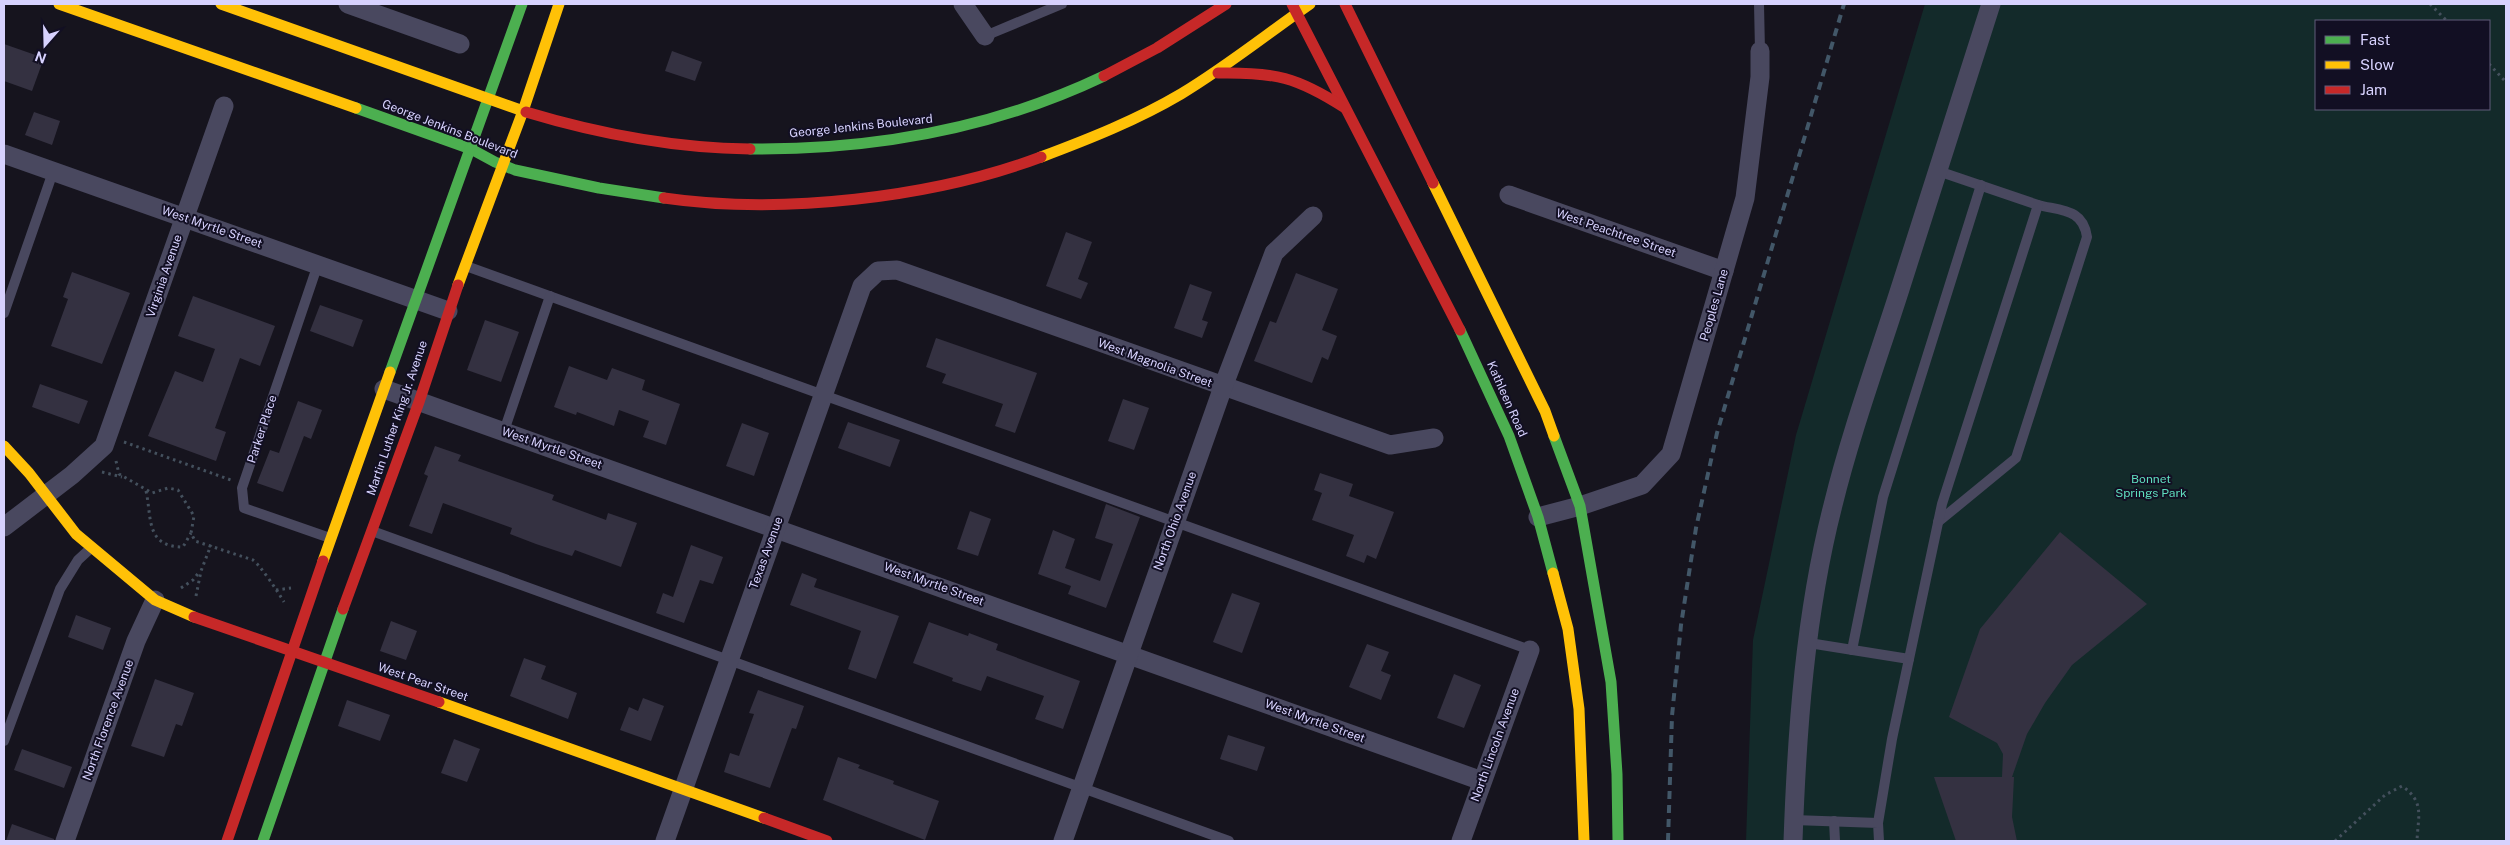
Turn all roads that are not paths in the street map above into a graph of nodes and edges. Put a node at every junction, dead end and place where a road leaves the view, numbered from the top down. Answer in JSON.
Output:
{"nodes":[{"id":1,"x":59,"y":4,"type":"edge"},
{"id":2,"x":221,"y":4,"type":"edge"},
{"id":3,"x":348,"y":4,"type":"edge"},
{"id":4,"x":522,"y":4,"type":"edge"},
{"id":5,"x":559,"y":4,"type":"edge"},
{"id":6,"x":963,"y":4,"type":"edge"},
{"id":7,"x":1062,"y":4,"type":"edge"},
{"id":8,"x":1226,"y":4,"type":"edge"},
{"id":9,"x":1310,"y":4,"type":"edge"},
{"id":10,"x":1345,"y":4,"type":"edge"},
{"id":11,"x":1759,"y":4,"type":"edge"},
{"id":12,"x":1991,"y":4,"type":"edge"},
{"id":13,"x":1294,"y":8,"type":"edge"},
{"id":14,"x":985,"y":36,"type":"joint"},
{"id":15,"x":460,"y":44,"type":"dead end"},
{"id":16,"x":1760,"y":51,"type":"joint"},
{"id":17,"x":1218,"y":73,"type":"junction"},
{"id":18,"x":489,"y":101,"type":"junction"},
{"id":19,"x":224,"y":106,"type":"dead end"},
{"id":20,"x":1345,"y":108,"type":"junction"},
{"id":21,"x":523,"y":111,"type":"junction"},
{"id":22,"x":471,"y":150,"type":"junction"},
{"id":23,"x":4,"y":154,"type":"edge"},
{"id":24,"x":502,"y":166,"type":"junction"},
{"id":25,"x":1938,"y":171,"type":"junction"},
{"id":26,"x":53,"y":172,"type":"junction"},
{"id":27,"x":1980,"y":185,"type":"junction"},
{"id":28,"x":1509,"y":195,"type":"dead end"},
{"id":29,"x":2038,"y":204,"type":"junction"},
{"id":30,"x":1313,"y":216,"type":"dead end"},
{"id":31,"x":184,"y":217,"type":"junction"},
{"id":32,"x":318,"y":264,"type":"junction"},
{"id":33,"x":465,"y":265,"type":"junction"},
{"id":34,"x":878,"y":271,"type":"joint"},
{"id":35,"x":1724,"y":271,"type":"junction"},
{"id":36,"x":550,"y":296,"type":"junction"},
{"id":37,"x":416,"y":301,"type":"junction"},
{"id":38,"x":448,"y":311,"type":"junction"},
{"id":39,"x":4,"y":313,"type":"edge"},
{"id":40,"x":1223,"y":387,"type":"junction"},
{"id":41,"x":384,"y":389,"type":"junction"},
{"id":42,"x":823,"y":394,"type":"junction"},
{"id":43,"x":419,"y":402,"type":"junction"},
{"id":44,"x":504,"y":431,"type":"junction"},
{"id":45,"x":1434,"y":438,"type":"dead end"},
{"id":46,"x":4,"y":446,"type":"edge"},
{"id":47,"x":45,"y":494,"type":"junction"},
{"id":48,"x":1580,"y":506,"type":"junction"},
{"id":49,"x":1538,"y":517,"type":"junction"},
{"id":50,"x":1175,"y":521,"type":"junction"},
{"id":51,"x":1938,"y":522,"type":"junction"},
{"id":52,"x":4,"y":527,"type":"edge"},
{"id":53,"x":775,"y":527,"type":"junction"},
{"id":54,"x":372,"y":531,"type":"junction"},
{"id":55,"x":331,"y":538,"type":"junction"},
{"id":56,"x":92,"y":548,"type":"junction"},
{"id":57,"x":155,"y":600,"type":"junction"},
{"id":58,"x":1808,"y":642,"type":"junction"},
{"id":59,"x":1530,"y":650,"type":"joint"},
{"id":60,"x":1852,"y":650,"type":"junction"},
{"id":61,"x":292,"y":651,"type":"junction"},
{"id":62,"x":1128,"y":653,"type":"junction"},
{"id":63,"x":1909,"y":659,"type":"junction"},
{"id":64,"x":728,"y":660,"type":"junction"},
{"id":65,"x":324,"y":661,"type":"junction"},
{"id":66,"x":4,"y":741,"type":"edge"},
{"id":67,"x":1482,"y":781,"type":"junction"},
{"id":68,"x":1082,"y":788,"type":"junction"},
{"id":69,"x":683,"y":790,"type":"junction"},
{"id":70,"x":1794,"y":820,"type":"junction"},
{"id":71,"x":1834,"y":821,"type":"junction"},
{"id":72,"x":1878,"y":823,"type":"junction"},
{"id":73,"x":65,"y":841,"type":"edge"},
{"id":74,"x":227,"y":841,"type":"edge"},
{"id":75,"x":262,"y":841,"type":"edge"},
{"id":76,"x":665,"y":841,"type":"edge"},
{"id":77,"x":828,"y":841,"type":"edge"},
{"id":78,"x":1063,"y":841,"type":"edge"},
{"id":79,"x":1228,"y":841,"type":"edge"},
{"id":80,"x":1461,"y":841,"type":"edge"},
{"id":81,"x":1584,"y":841,"type":"edge"},
{"id":82,"x":1618,"y":841,"type":"edge"},
{"id":83,"x":1793,"y":841,"type":"edge"},
{"id":84,"x":1835,"y":841,"type":"edge"},
{"id":85,"x":1879,"y":841,"type":"edge"}],
"edges":[{"from":1,"to":22,"type":"main road","name":"George Jenkins Boulevard"},
{"from":2,"to":18,"type":"main road","name":"George Jenkins Boulevard"},
{"from":3,"to":15,"type":"street"},
{"from":4,"to":18,"type":"main road","name":"Martin Luther King Jr. Avenue"},
{"from":5,"to":21,"type":"main road","name":"Martin Luther King Jr. Avenue"},
{"from":6,"to":14,"type":"street"},
{"from":7,"to":14,"type":"lane"},
{"from":8,"to":21,"type":"main road","name":"George Jenkins Boulevard"},
{"from":9,"to":13,"type":"main road","name":"George Jenkins Boulevard"},
{"from":10,"to":48,"type":"main road"},
{"from":11,"to":16,"type":"lane","name":"Peoples Lane"},
{"from":12,"to":25,"type":"street"},
{"from":13,"to":17,"type":"main road","name":"George Jenkins Boulevard"},
{"from":13,"to":20,"type":"main road","name":"Kathleen Road"},
{"from":16,"to":35,"type":"street","name":"Peoples Lane"},
{"from":17,"to":20,"type":"main road"},
{"from":17,"to":24,"type":"main road","name":"George Jenkins Boulevard"},
{"from":18,"to":21,"type":"main road","name":"George Jenkins Boulevard"},
{"from":18,"to":22,"type":"main road","name":"Martin Luther King Jr. Avenue"},
{"from":19,"to":31,"type":"street","name":"Virginia Avenue"},
{"from":20,"to":49,"type":"main road","name":"Kathleen Road"},
{"from":21,"to":24,"type":"main road","name":"Martin Luther King Jr. Avenue"},
{"from":22,"to":24,"type":"main road","name":"George Jenkins Boulevard"},
{"from":22,"to":37,"type":"main road","name":"Martin Luther King Jr. Avenue"},
{"from":23,"to":26,"type":"street","name":"West Myrtle Street"},
{"from":24,"to":33,"type":"main road","name":"Martin Luther King Jr. Avenue"},
{"from":25,"to":27,"type":"lane"},
{"from":25,"to":58,"type":"street"},
{"from":26,"to":31,"type":"street","name":"West Myrtle Street"},
{"from":26,"to":39,"type":"lane"},
{"from":27,"to":29,"type":"lane"},
{"from":27,"to":60,"type":"lane"},
{"from":28,"to":35,"type":"street","name":"West Peachtree Street"},
{"from":29,"to":51,"type":"lane"},
{"from":29,"to":51,"type":"lane"},
{"from":30,"to":40,"type":"street","name":"North Ohio Avenue"},
{"from":31,"to":32,"type":"street","name":"West Myrtle Street"},
{"from":31,"to":47,"type":"street","name":"Virginia Avenue"},
{"from":32,"to":37,"type":"street","name":"West Myrtle Street"},
{"from":32,"to":55,"type":"lane","name":"Parker Place"},
{"from":33,"to":36,"type":"lane"},
{"from":33,"to":38,"type":"main road","name":"Martin Luther King Jr. Avenue"},
{"from":34,"to":40,"type":"street","name":"West Magnolia Street"},
{"from":34,"to":42,"type":"street","name":"Texas Avenue"},
{"from":35,"to":48,"type":"street","name":"Peoples Lane"},
{"from":36,"to":42,"type":"lane"},
{"from":36,"to":44,"type":"lane"},
{"from":37,"to":38,"type":"street","name":"West Myrtle Street"},
{"from":37,"to":41,"type":"main road","name":"Martin Luther King Jr. Avenue"},
{"from":38,"to":43,"type":"main road","name":"Martin Luther King Jr. Avenue"},
{"from":40,"to":45,"type":"street","name":"West Magnolia Street"},
{"from":40,"to":50,"type":"street","name":"North Ohio Avenue"},
{"from":41,"to":43,"type":"street","name":"West Myrtle Street"},
{"from":41,"to":55,"type":"main road","name":"Martin Luther King Jr. Avenue"},
{"from":42,"to":50,"type":"lane"},
{"from":42,"to":53,"type":"street","name":"Texas Avenue"},
{"from":43,"to":44,"type":"street","name":"West Myrtle Street"},
{"from":43,"to":54,"type":"main road","name":"Martin Luther King Jr. Avenue"},
{"from":44,"to":53,"type":"street","name":"West Myrtle Street"},
{"from":46,"to":47,"type":"main road","name":"West Pear Street"},
{"from":47,"to":52,"type":"street"},
{"from":47,"to":56,"type":"main road","name":"West Pear Street"},
{"from":48,"to":49,"type":"street","name":"Peoples Lane"},
{"from":48,"to":82,"type":"main road"},
{"from":49,"to":81,"type":"main road","name":"Kathleen Road"},
{"from":50,"to":59,"type":"lane"},
{"from":50,"to":62,"type":"street","name":"North Ohio Avenue"},
{"from":51,"to":63,"type":"lane"},
{"from":53,"to":62,"type":"street","name":"West Myrtle Street"},
{"from":53,"to":64,"type":"street","name":"Texas Avenue"},
{"from":54,"to":64,"type":"lane"},
{"from":54,"to":65,"type":"main road","name":"Martin Luther King Jr. Avenue"},
{"from":55,"to":61,"type":"main road","name":"Martin Luther King Jr. Avenue"},
{"from":56,"to":57,"type":"main road","name":"West Pear Street"},
{"from":56,"to":66,"type":"lane"},
{"from":57,"to":61,"type":"main road","name":"West Pear Street"},
{"from":57,"to":73,"type":"street","name":"North Florence Avenue"},
{"from":58,"to":60,"type":"lane"},
{"from":58,"to":70,"type":"street"},
{"from":59,"to":67,"type":"street","name":"North Lincoln Avenue"},
{"from":60,"to":63,"type":"lane"},
{"from":61,"to":65,"type":"main road","name":"West Pear Street"},
{"from":61,"to":74,"type":"main road","name":"Martin Luther King Jr. Avenue"},
{"from":62,"to":67,"type":"street","name":"West Myrtle Street"},
{"from":62,"to":68,"type":"street","name":"North Ohio Avenue"},
{"from":63,"to":72,"type":"lane"},
{"from":64,"to":68,"type":"lane"},
{"from":64,"to":69,"type":"street","name":"Texas Avenue"},
{"from":65,"to":69,"type":"main road","name":"West Pear Street"},
{"from":65,"to":75,"type":"main road","name":"Martin Luther King Jr. Avenue"},
{"from":67,"to":80,"type":"street","name":"North Lincoln Avenue"},
{"from":68,"to":78,"type":"street","name":"North Ohio Avenue"},
{"from":68,"to":79,"type":"lane"},
{"from":69,"to":76,"type":"street","name":"Texas Avenue"},
{"from":69,"to":77,"type":"main road","name":"West Pear Street"},
{"from":70,"to":71,"type":"lane"},
{"from":70,"to":83,"type":"street"},
{"from":71,"to":72,"type":"lane"},
{"from":71,"to":84,"type":"lane"},
{"from":72,"to":85,"type":"lane"}]}
